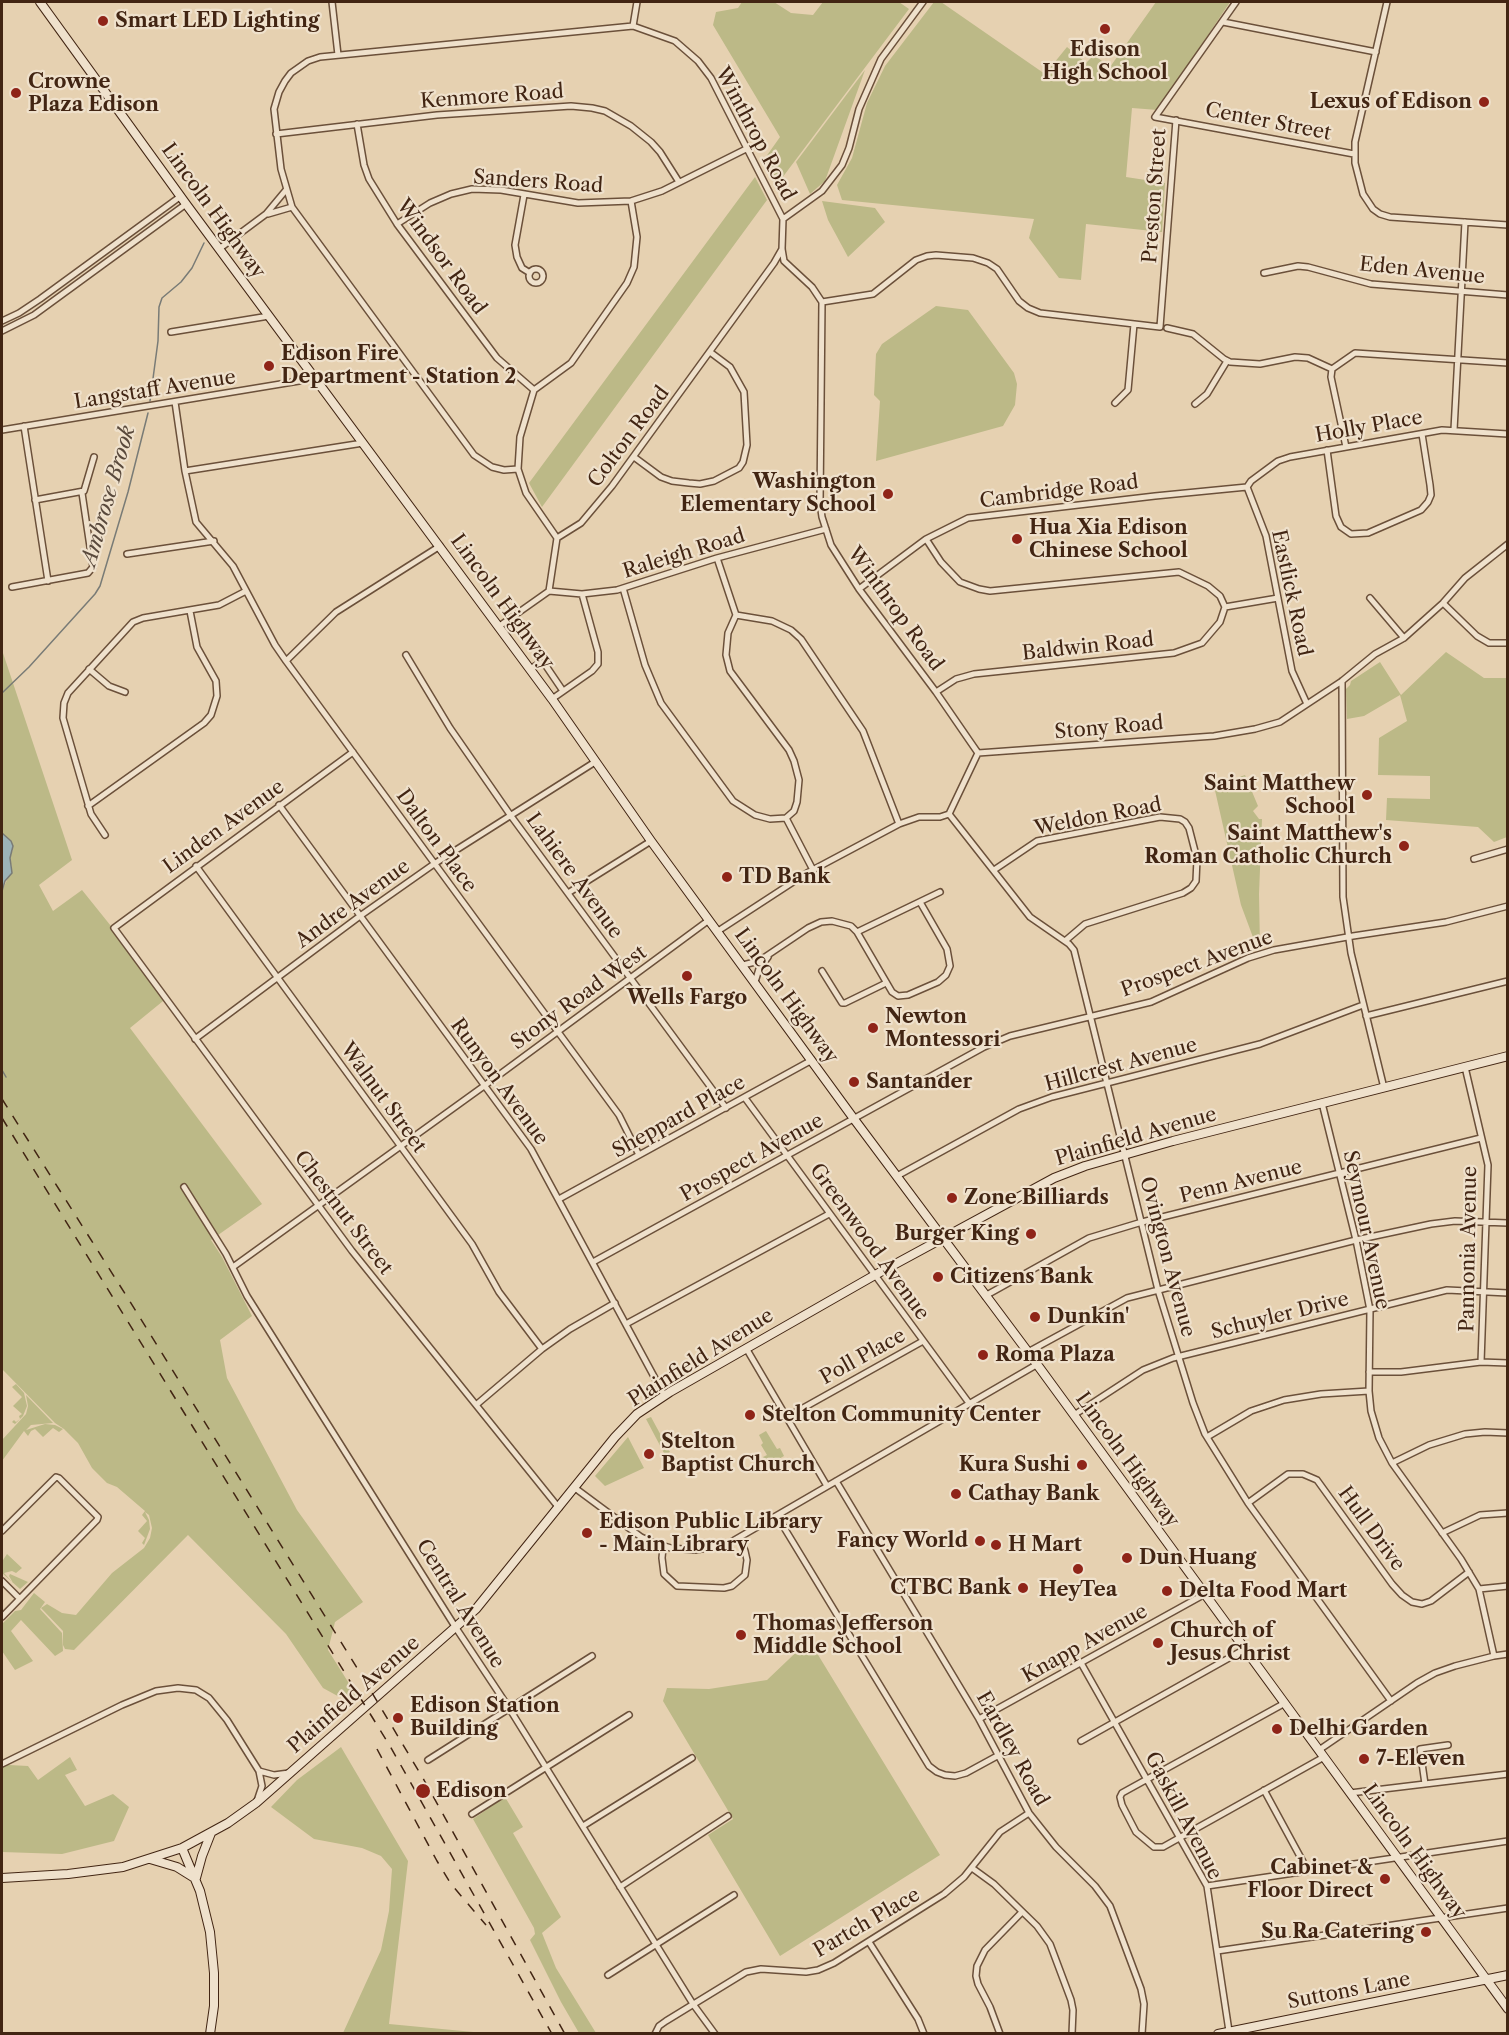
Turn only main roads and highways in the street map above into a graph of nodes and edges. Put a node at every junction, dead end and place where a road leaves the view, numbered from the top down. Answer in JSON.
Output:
{"nodes":[{"id":1,"x":40,"y":2,"type":"edge"},
{"id":2,"x":1508,"y":1056,"type":"edge"},
{"id":3,"x":944,"y":1238,"type":"junction"},
{"id":4,"x":211,"y":1833,"type":"junction"},
{"id":5,"x":182,"y":1848,"type":"junction"},
{"id":6,"x":150,"y":1859,"type":"junction"},
{"id":7,"x":2,"y":1878,"type":"edge"},
{"id":8,"x":196,"y":1880,"type":"junction"},
{"id":9,"x":1508,"y":1975,"type":"edge"},
{"id":10,"x":1486,"y":1979,"type":"junction"},
{"id":11,"x":1508,"y":2009,"type":"edge"},
{"id":12,"x":210,"y":2034,"type":"edge"},
{"id":13,"x":1218,"y":2034,"type":"edge"}],
"edges":[{"from":1,"to":3,"type":"main road","name":"Lincoln Highway"},
{"from":2,"to":3,"type":"main road","name":"Plainfield Avenue"},
{"from":3,"to":4,"type":"main road","name":"Plainfield Avenue"},
{"from":3,"to":10,"type":"main road","name":"Lincoln Highway"},
{"from":4,"to":5,"type":"main road","name":"Plainfield Avenue"},
{"from":4,"to":8,"type":"main road"},
{"from":5,"to":6,"type":"main road","name":"Plainfield Avenue"},
{"from":5,"to":8,"type":"main road"},
{"from":6,"to":7,"type":"main road","name":"Plainfield Avenue"},
{"from":6,"to":8,"type":"main road"},
{"from":8,"to":12,"type":"main road"},
{"from":9,"to":10,"type":"main road","name":"Suttons Lane"},
{"from":10,"to":11,"type":"main road","name":"Lincoln Highway"},
{"from":10,"to":13,"type":"main road","name":"Suttons Lane"}]}
